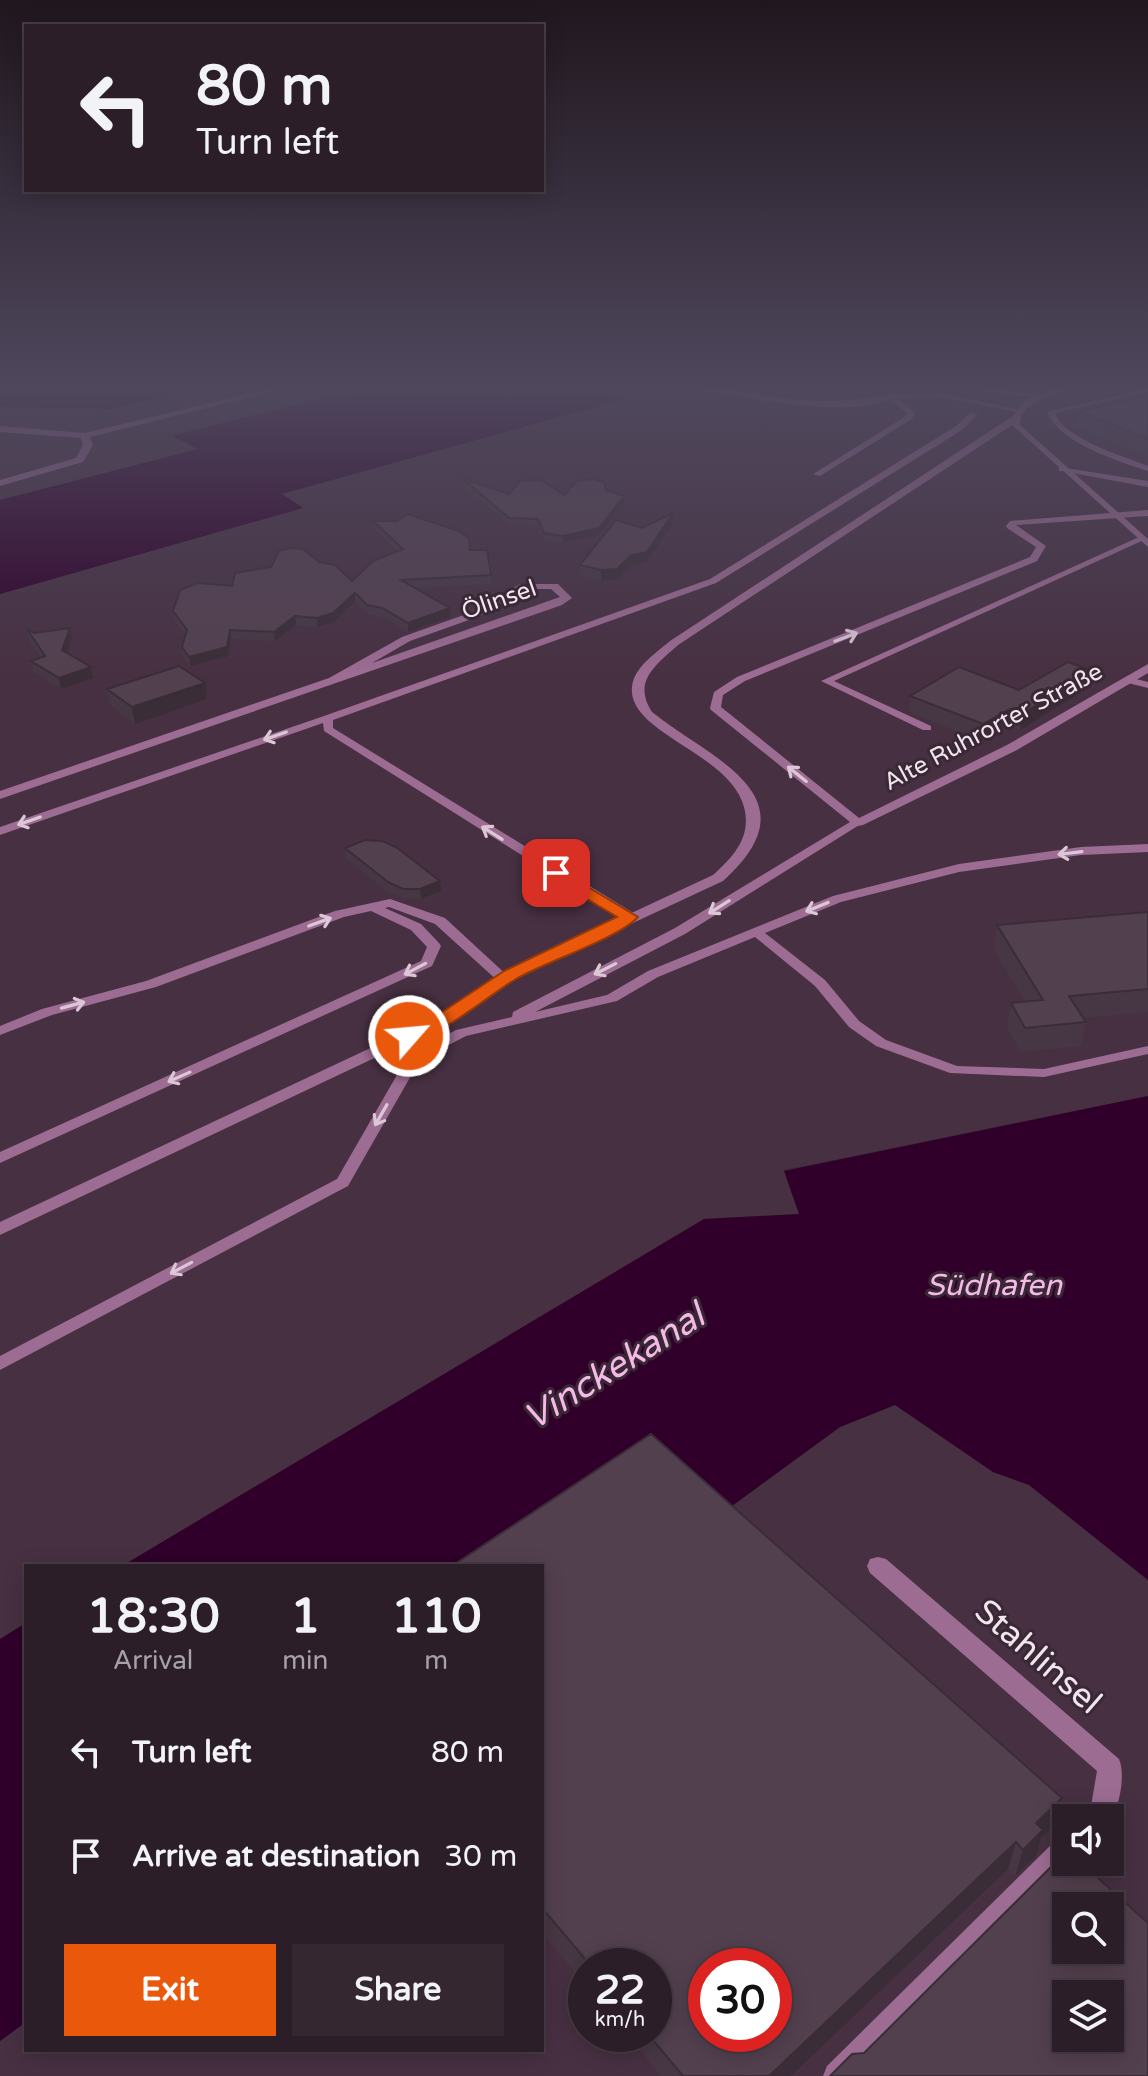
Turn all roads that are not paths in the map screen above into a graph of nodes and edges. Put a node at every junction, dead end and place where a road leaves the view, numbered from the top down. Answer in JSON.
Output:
{"nodes":[{"id":1,"x":871,"y":483,"type":"edge"},
{"id":2,"x":915,"y":483,"type":"edge"},
{"id":3,"x":1078,"y":483,"type":"edge"},
{"id":4,"x":1148,"y":513,"type":"edge"},
{"id":5,"x":1113,"y":514,"type":"junction"},
{"id":6,"x":1145,"y":541,"type":"edge"},
{"id":7,"x":1148,"y":668,"type":"edge"},
{"id":8,"x":1128,"y":680,"type":"junction"},
{"id":9,"x":332,"y":681,"type":"junction"},
{"id":10,"x":1148,"y":685,"type":"edge"},
{"id":11,"x":328,"y":718,"type":"junction"},
{"id":12,"x":927,"y":728,"type":"dead end"},
{"id":13,"x":0,"y":795,"type":"edge"},
{"id":14,"x":858,"y":822,"type":"junction"},
{"id":15,"x":0,"y":831,"type":"edge"},
{"id":16,"x":1148,"y":848,"type":"edge"},
{"id":17,"x":372,"y":907,"type":"junction"},
{"id":18,"x":630,"y":917,"type":"junction"},
{"id":19,"x":756,"y":932,"type":"junction"},
{"id":20,"x":504,"y":979,"type":"junction"},
{"id":21,"x":496,"y":1025,"type":"junction"},
{"id":22,"x":0,"y":1031,"type":"edge"},
{"id":23,"x":1148,"y":1050,"type":"edge"},
{"id":24,"x":0,"y":1158,"type":"edge"},
{"id":25,"x":0,"y":1229,"type":"edge"},
{"id":26,"x":0,"y":1364,"type":"edge"},
{"id":27,"x":878,"y":1566,"type":"dead end"},
{"id":28,"x":1104,"y":1804,"type":"edge"},
{"id":29,"x":1052,"y":1862,"type":"edge"},
{"id":30,"x":837,"y":2076,"type":"edge"}],
"edges":[{"from":1,"to":11,"type":"lane"},
{"from":2,"to":18,"type":"street"},
{"from":3,"to":5,"type":"street"},
{"from":4,"to":5,"type":"lane"},
{"from":5,"to":6,"type":"street"},
{"from":14,"to":5,"type":"lane","one_way":true},
{"from":6,"to":12,"type":"lane"},
{"from":7,"to":8,"type":"street","name":"Alte Ruhrorter Straße"},
{"from":8,"to":10,"type":"lane"},
{"from":8,"to":14,"type":"street","name":"Alte Ruhrorter Straße"},
{"from":9,"to":9,"type":"street","name":"Ölinsel"},
{"from":9,"to":13,"type":"street","name":"Ölinsel"},
{"from":11,"to":15,"type":"lane","one_way":true},
{"from":18,"to":11,"type":"lane","one_way":true},
{"from":14,"to":21,"type":"lane","one_way":true},
{"from":16,"to":19,"type":"lane","one_way":true},
{"from":17,"to":20,"type":"lane"},
{"from":22,"to":17,"type":"lane","one_way":true},
{"from":17,"to":24,"type":"lane","one_way":true},
{"from":18,"to":20,"type":"street"},
{"from":19,"to":21,"type":"lane"},
{"from":19,"to":23,"type":"lane"},
{"from":20,"to":25,"type":"street"},
{"from":21,"to":26,"type":"lane","one_way":true},
{"from":27,"to":28,"type":"street","name":"Stahlinsel"},
{"from":29,"to":30,"type":"street"}]}
